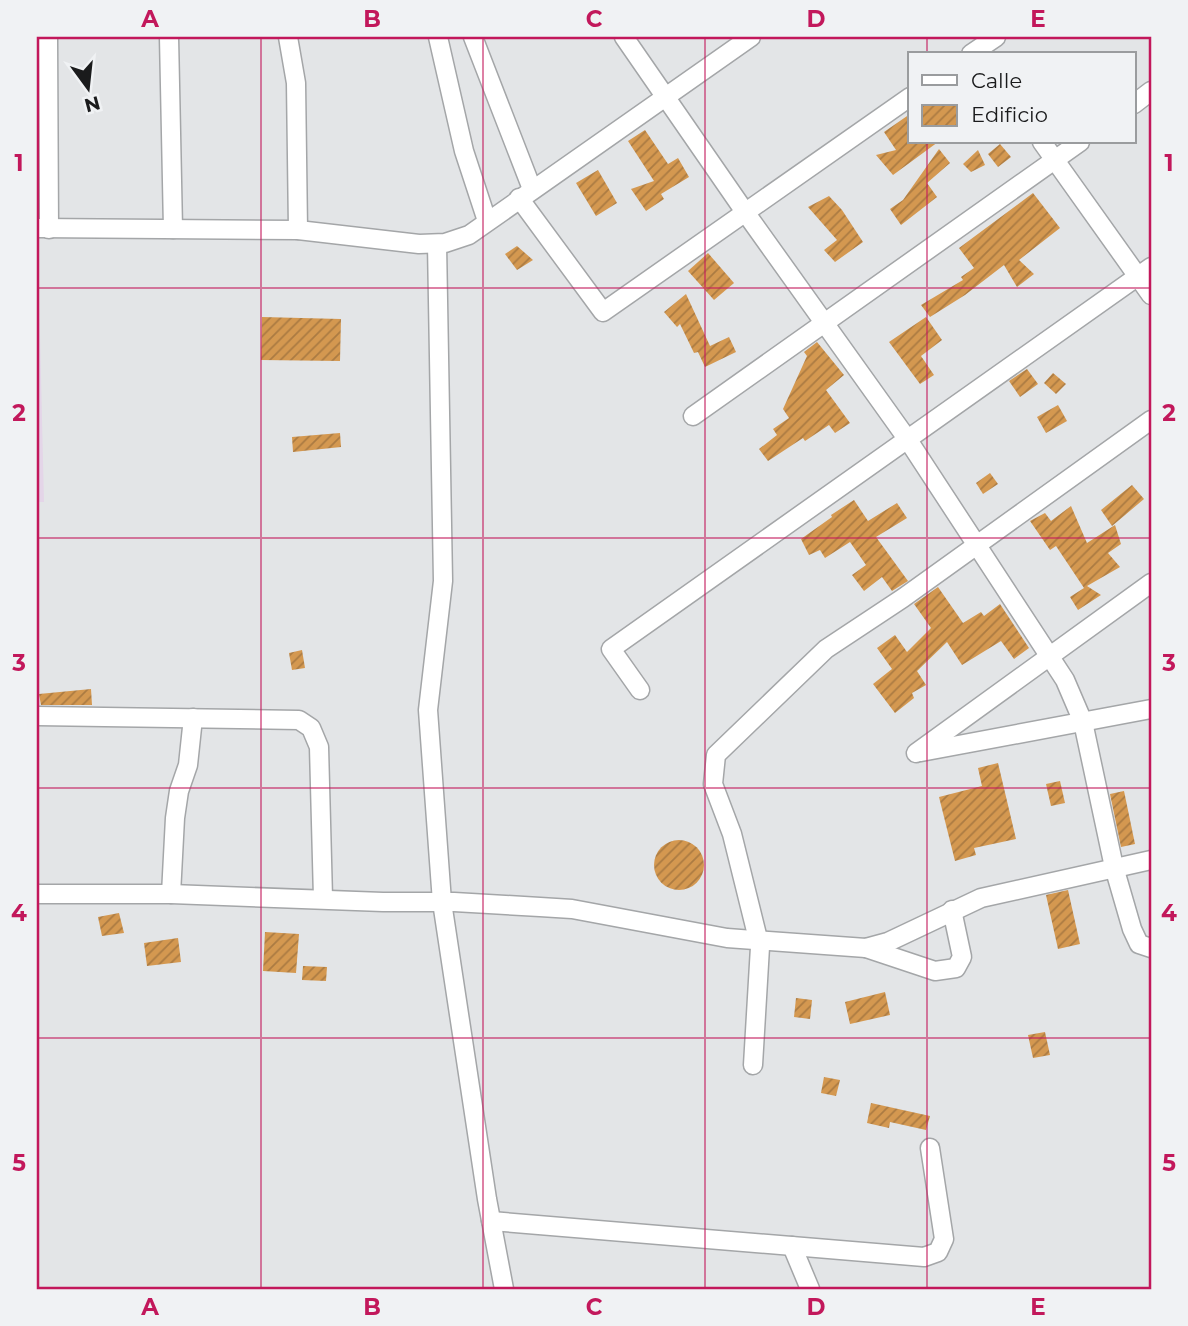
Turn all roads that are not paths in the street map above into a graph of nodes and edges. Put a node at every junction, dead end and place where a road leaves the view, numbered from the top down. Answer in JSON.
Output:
{"nodes":[{"id":1,"x":48,"y":37,"type":"edge"},
{"id":2,"x":169,"y":37,"type":"edge"},
{"id":3,"x":288,"y":37,"type":"edge"},
{"id":4,"x":439,"y":37,"type":"edge"},
{"id":5,"x":473,"y":37,"type":"edge"},
{"id":6,"x":624,"y":37,"type":"edge"},
{"id":7,"x":751,"y":37,"type":"edge"},
{"id":8,"x":996,"y":37,"type":"edge"},
{"id":9,"x":974,"y":49,"type":"edge"},
{"id":10,"x":1151,"y":92,"type":"edge"},
{"id":11,"x":667,"y":96,"type":"junction"},
{"id":12,"x":908,"y":98,"type":"edge"},
{"id":13,"x":1136,"y":103,"type":"edge"},
{"id":14,"x":1043,"y":144,"type":"edge"},
{"id":15,"x":1077,"y":144,"type":"edge"},
{"id":16,"x":1055,"y":160,"type":"junction"},
{"id":17,"x":526,"y":194,"type":"junction"},
{"id":18,"x":745,"y":212,"type":"junction"},
{"id":19,"x":487,"y":222,"type":"junction"},
{"id":20,"x":43,"y":229,"type":"edge"},
{"id":21,"x":173,"y":229,"type":"junction"},
{"id":22,"x":298,"y":230,"type":"junction"},
{"id":23,"x":436,"y":243,"type":"junction"},
{"id":24,"x":1145,"y":271,"type":"edge"},
{"id":25,"x":1151,"y":295,"type":"edge"},
{"id":26,"x":824,"y":324,"type":"junction"},
{"id":27,"x":693,"y":416,"type":"dead end"},
{"id":28,"x":1151,"y":420,"type":"edge"},
{"id":29,"x":908,"y":440,"type":"junction"},
{"id":30,"x":977,"y":545,"type":"junction"},
{"id":31,"x":1151,"y":583,"type":"edge"},
{"id":32,"x":1051,"y":656,"type":"junction"},
{"id":33,"x":640,"y":690,"type":"dead end"},
{"id":34,"x":1151,"y":709,"type":"edge"},
{"id":35,"x":37,"y":716,"type":"edge"},
{"id":36,"x":193,"y":718,"type":"junction"},
{"id":37,"x":1083,"y":722,"type":"junction"},
{"id":38,"x":1151,"y":860,"type":"edge"},
{"id":39,"x":1114,"y":867,"type":"junction"},
{"id":40,"x":37,"y":894,"type":"edge"},
{"id":41,"x":171,"y":894,"type":"junction"},
{"id":42,"x":323,"y":898,"type":"junction"},
{"id":43,"x":442,"y":902,"type":"junction"},
{"id":44,"x":952,"y":910,"type":"junction"},
{"id":45,"x":759,"y":941,"type":"junction"},
{"id":46,"x":866,"y":948,"type":"junction"},
{"id":47,"x":1151,"y":948,"type":"edge"},
{"id":48,"x":753,"y":1065,"type":"dead end"},
{"id":49,"x":930,"y":1148,"type":"dead end"},
{"id":50,"x":491,"y":1221,"type":"junction"},
{"id":51,"x":792,"y":1246,"type":"junction"},
{"id":52,"x":504,"y":1289,"type":"edge"},
{"id":53,"x":810,"y":1289,"type":"edge"}],
"edges":[{"from":1,"to":20,"type":"street"},
{"from":2,"to":21,"type":"street"},
{"from":3,"to":22,"type":"street"},
{"from":4,"to":19,"type":"street"},
{"from":5,"to":17,"type":"street"},
{"from":6,"to":11,"type":"street"},
{"from":7,"to":11,"type":"street"},
{"from":8,"to":9,"type":"street"},
{"from":10,"to":13,"type":"street"},
{"from":11,"to":17,"type":"street"},
{"from":11,"to":18,"type":"street"},
{"from":12,"to":18,"type":"street"},
{"from":14,"to":16,"type":"street"},
{"from":15,"to":16,"type":"street"},
{"from":16,"to":24,"type":"street"},
{"from":16,"to":26,"type":"street"},
{"from":17,"to":18,"type":"street"},
{"from":17,"to":19,"type":"street"},
{"from":18,"to":26,"type":"street"},
{"from":19,"to":23,"type":"street"},
{"from":20,"to":21,"type":"street"},
{"from":21,"to":22,"type":"street"},
{"from":22,"to":23,"type":"street"},
{"from":23,"to":43,"type":"street"},
{"from":24,"to":25,"type":"street"},
{"from":24,"to":29,"type":"street"},
{"from":26,"to":27,"type":"street"},
{"from":26,"to":29,"type":"street"},
{"from":28,"to":30,"type":"street"},
{"from":29,"to":30,"type":"street"},
{"from":29,"to":33,"type":"street"},
{"from":30,"to":32,"type":"street"},
{"from":30,"to":45,"type":"street"},
{"from":31,"to":32,"type":"street"},
{"from":32,"to":37,"type":"street"},
{"from":32,"to":37,"type":"street"},
{"from":34,"to":37,"type":"street"},
{"from":35,"to":36,"type":"street"},
{"from":36,"to":41,"type":"street"},
{"from":36,"to":42,"type":"street"},
{"from":37,"to":39,"type":"street"},
{"from":38,"to":39,"type":"street"},
{"from":39,"to":44,"type":"street"},
{"from":39,"to":47,"type":"street"},
{"from":40,"to":41,"type":"street"},
{"from":41,"to":42,"type":"street"},
{"from":42,"to":43,"type":"street"},
{"from":43,"to":45,"type":"street"},
{"from":43,"to":50,"type":"street"},
{"from":44,"to":46,"type":"street"},
{"from":44,"to":46,"type":"street"},
{"from":45,"to":46,"type":"street"},
{"from":45,"to":48,"type":"street"},
{"from":49,"to":51,"type":"street"},
{"from":50,"to":51,"type":"street"},
{"from":50,"to":52,"type":"street"},
{"from":51,"to":53,"type":"street"}]}
